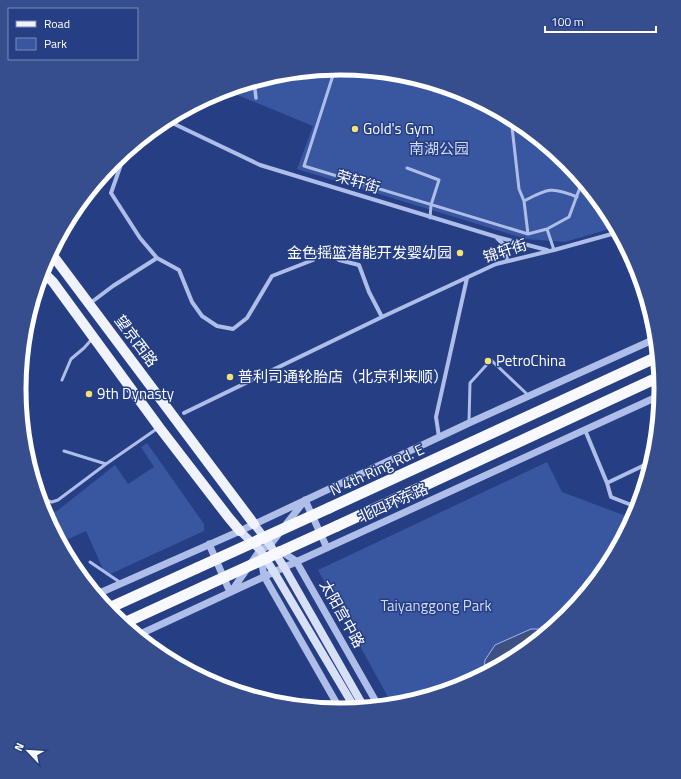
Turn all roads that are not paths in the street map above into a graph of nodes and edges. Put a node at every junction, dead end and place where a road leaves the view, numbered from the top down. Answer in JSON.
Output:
{"nodes":[{"id":1,"x":333,"y":75,"type":"edge"},
{"id":2,"x":255,"y":87,"type":"edge"},
{"id":3,"x":256,"y":98,"type":"dead end"},
{"id":4,"x":173,"y":123,"type":"edge"},
{"id":5,"x":512,"y":126,"type":"edge"},
{"id":6,"x":121,"y":164,"type":"edge"},
{"id":7,"x":407,"y":168,"type":"dead end"},
{"id":8,"x":580,"y":186,"type":"edge"},
{"id":9,"x":577,"y":196,"type":"junction"},
{"id":10,"x":524,"y":201,"type":"junction"},
{"id":11,"x":431,"y":205,"type":"junction"},
{"id":12,"x":430,"y":218,"type":"junction"},
{"id":13,"x":547,"y":230,"type":"junction"},
{"id":14,"x":614,"y":233,"type":"edge"},
{"id":15,"x":528,"y":234,"type":"junction"},
{"id":16,"x":497,"y":238,"type":"junction"},
{"id":17,"x":554,"y":250,"type":"junction"},
{"id":18,"x":548,"y":251,"type":"junction"},
{"id":19,"x":55,"y":258,"type":"edge"},
{"id":20,"x":157,"y":258,"type":"junction"},
{"id":21,"x":507,"y":261,"type":"junction"},
{"id":22,"x":47,"y":277,"type":"edge"},
{"id":23,"x":467,"y":278,"type":"junction"},
{"id":24,"x":89,"y":304,"type":"junction"},
{"id":25,"x":382,"y":317,"type":"junction"},
{"id":26,"x":93,"y":337,"type":"junction"},
{"id":27,"x":651,"y":341,"type":"edge"},
{"id":28,"x":653,"y":359,"type":"edge"},
{"id":29,"x":654,"y":379,"type":"edge"},
{"id":30,"x":62,"y":380,"type":"dead end"},
{"id":31,"x":529,"y":396,"type":"junction"},
{"id":32,"x":655,"y":398,"type":"edge"},
{"id":33,"x":184,"y":413,"type":"dead end"},
{"id":34,"x":469,"y":423,"type":"junction"},
{"id":35,"x":159,"y":426,"type":"junction"},
{"id":36,"x":585,"y":430,"type":"junction"},
{"id":37,"x":439,"y":437,"type":"junction"},
{"id":38,"x":64,"y":451,"type":"dead end"},
{"id":39,"x":106,"y":464,"type":"junction"},
{"id":40,"x":645,"y":465,"type":"edge"},
{"id":41,"x":607,"y":483,"type":"junction"},
{"id":42,"x":46,"y":500,"type":"edge"},
{"id":43,"x":305,"y":500,"type":"junction"},
{"id":44,"x":633,"y":506,"type":"edge"},
{"id":45,"x":254,"y":524,"type":"junction"},
{"id":46,"x":240,"y":531,"type":"junction"},
{"id":47,"x":209,"y":544,"type":"junction"},
{"id":48,"x":270,"y":545,"type":"junction"},
{"id":49,"x":327,"y":548,"type":"junction"},
{"id":50,"x":260,"y":550,"type":"junction"},
{"id":51,"x":296,"y":561,"type":"junction"},
{"id":52,"x":90,"y":562,"type":"dead end"},
{"id":53,"x":284,"y":567,"type":"junction"},
{"id":54,"x":274,"y":572,"type":"junction"},
{"id":55,"x":264,"y":576,"type":"junction"},
{"id":56,"x":122,"y":584,"type":"junction"},
{"id":57,"x":230,"y":592,"type":"junction"},
{"id":58,"x":101,"y":593,"type":"edge"},
{"id":59,"x":113,"y":606,"type":"edge"},
{"id":60,"x":128,"y":621,"type":"edge"},
{"id":61,"x":142,"y":633,"type":"edge"},
{"id":62,"x":376,"y":702,"type":"edge"},
{"id":63,"x":352,"y":703,"type":"edge"},
{"id":64,"x":362,"y":703,"type":"edge"},
{"id":65,"x":337,"y":704,"type":"edge"}],
"edges":[{"from":1,"to":11,"type":"lane"},
{"from":2,"to":3,"type":"street"},
{"from":4,"to":12,"type":"street","name":"荣轩街"},
{"from":5,"to":10,"type":"lane"},
{"from":6,"to":20,"type":"street"},
{"from":7,"to":11,"type":"lane"},
{"from":8,"to":9,"type":"lane"},
{"from":9,"to":10,"type":"lane"},
{"from":9,"to":13,"type":"lane"},
{"from":10,"to":15,"type":"lane"},
{"from":11,"to":12,"type":"lane"},
{"from":11,"to":15,"type":"lane"},
{"from":12,"to":16,"type":"street","name":"荣轩街"},
{"from":13,"to":15,"type":"lane"},
{"from":13,"to":17,"type":"lane"},
{"from":14,"to":17,"type":"street","name":"锦轩街"},
{"from":16,"to":18,"type":"street","name":"荣轩街"},
{"from":16,"to":21,"type":"street"},
{"from":17,"to":18,"type":"street","name":"锦轩街"},
{"from":18,"to":21,"type":"street","name":"锦轩街"},
{"from":19,"to":24,"type":"main road","name":"望京西路"},
{"from":20,"to":24,"type":"street"},
{"from":20,"to":25,"type":"street"},
{"from":21,"to":23,"type":"street","name":"锦轩街"},
{"from":22,"to":26,"type":"main road"},
{"from":23,"to":25,"type":"street","name":"锦轩街"},
{"from":23,"to":37,"type":"street"},
{"from":24,"to":45,"type":"main road","name":"望京西路"},
{"from":25,"to":33,"type":"street","name":"锦轩街"},
{"from":26,"to":30,"type":"lane"},
{"from":26,"to":35,"type":"main road"},
{"from":27,"to":31,"type":"street"},
{"from":28,"to":59,"type":"highway","name":"N 4th Ring Rd. E","bridge":true},
{"from":29,"to":60,"type":"highway","bridge":true},
{"from":31,"to":34,"type":"street"},
{"from":31,"to":34,"type":"lane"},
{"from":32,"to":36,"type":"street","name":"北四环东路"},
{"from":34,"to":37,"type":"street"},
{"from":35,"to":39,"type":"lane"},
{"from":35,"to":46,"type":"main road"},
{"from":36,"to":41,"type":"street"},
{"from":36,"to":49,"type":"street","name":"北四环东路"},
{"from":37,"to":43,"type":"street"},
{"from":38,"to":39,"type":"lane"},
{"from":39,"to":42,"type":"lane"},
{"from":40,"to":41,"type":"street"},
{"from":41,"to":44,"type":"street"},
{"from":43,"to":45,"type":"street"},
{"from":43,"to":48,"type":"street"},
{"from":43,"to":49,"type":"street"},
{"from":45,"to":46,"type":"street"},
{"from":45,"to":48,"type":"main road","name":"太阳宫中路"},
{"from":46,"to":47,"type":"street"},
{"from":46,"to":50,"type":"main road"},
{"from":47,"to":56,"type":"street"},
{"from":47,"to":57,"type":"street"},
{"from":48,"to":50,"type":"street"},
{"from":48,"to":51,"type":"street","name":"太阳宫中路"},
{"from":48,"to":53,"type":"main road","name":"太阳宫中路"},
{"from":49,"to":51,"type":"street","name":"北四环东路"},
{"from":50,"to":54,"type":"main road"},
{"from":50,"to":55,"type":"street"},
{"from":50,"to":57,"type":"street"},
{"from":51,"to":53,"type":"street","name":"北四环东路"},
{"from":51,"to":62,"type":"street","name":"太阳宫中路"},
{"from":52,"to":56,"type":"lane"},
{"from":53,"to":54,"type":"street","name":"北四环东路"},
{"from":53,"to":64,"type":"main road","name":"太阳宫中路"},
{"from":54,"to":55,"type":"street","name":"北四环东路"},
{"from":54,"to":63,"type":"main road"},
{"from":55,"to":57,"type":"street","name":"北四环东路"},
{"from":55,"to":65,"type":"street"},
{"from":56,"to":58,"type":"street"},
{"from":57,"to":61,"type":"street","name":"北四环东路"}]}
